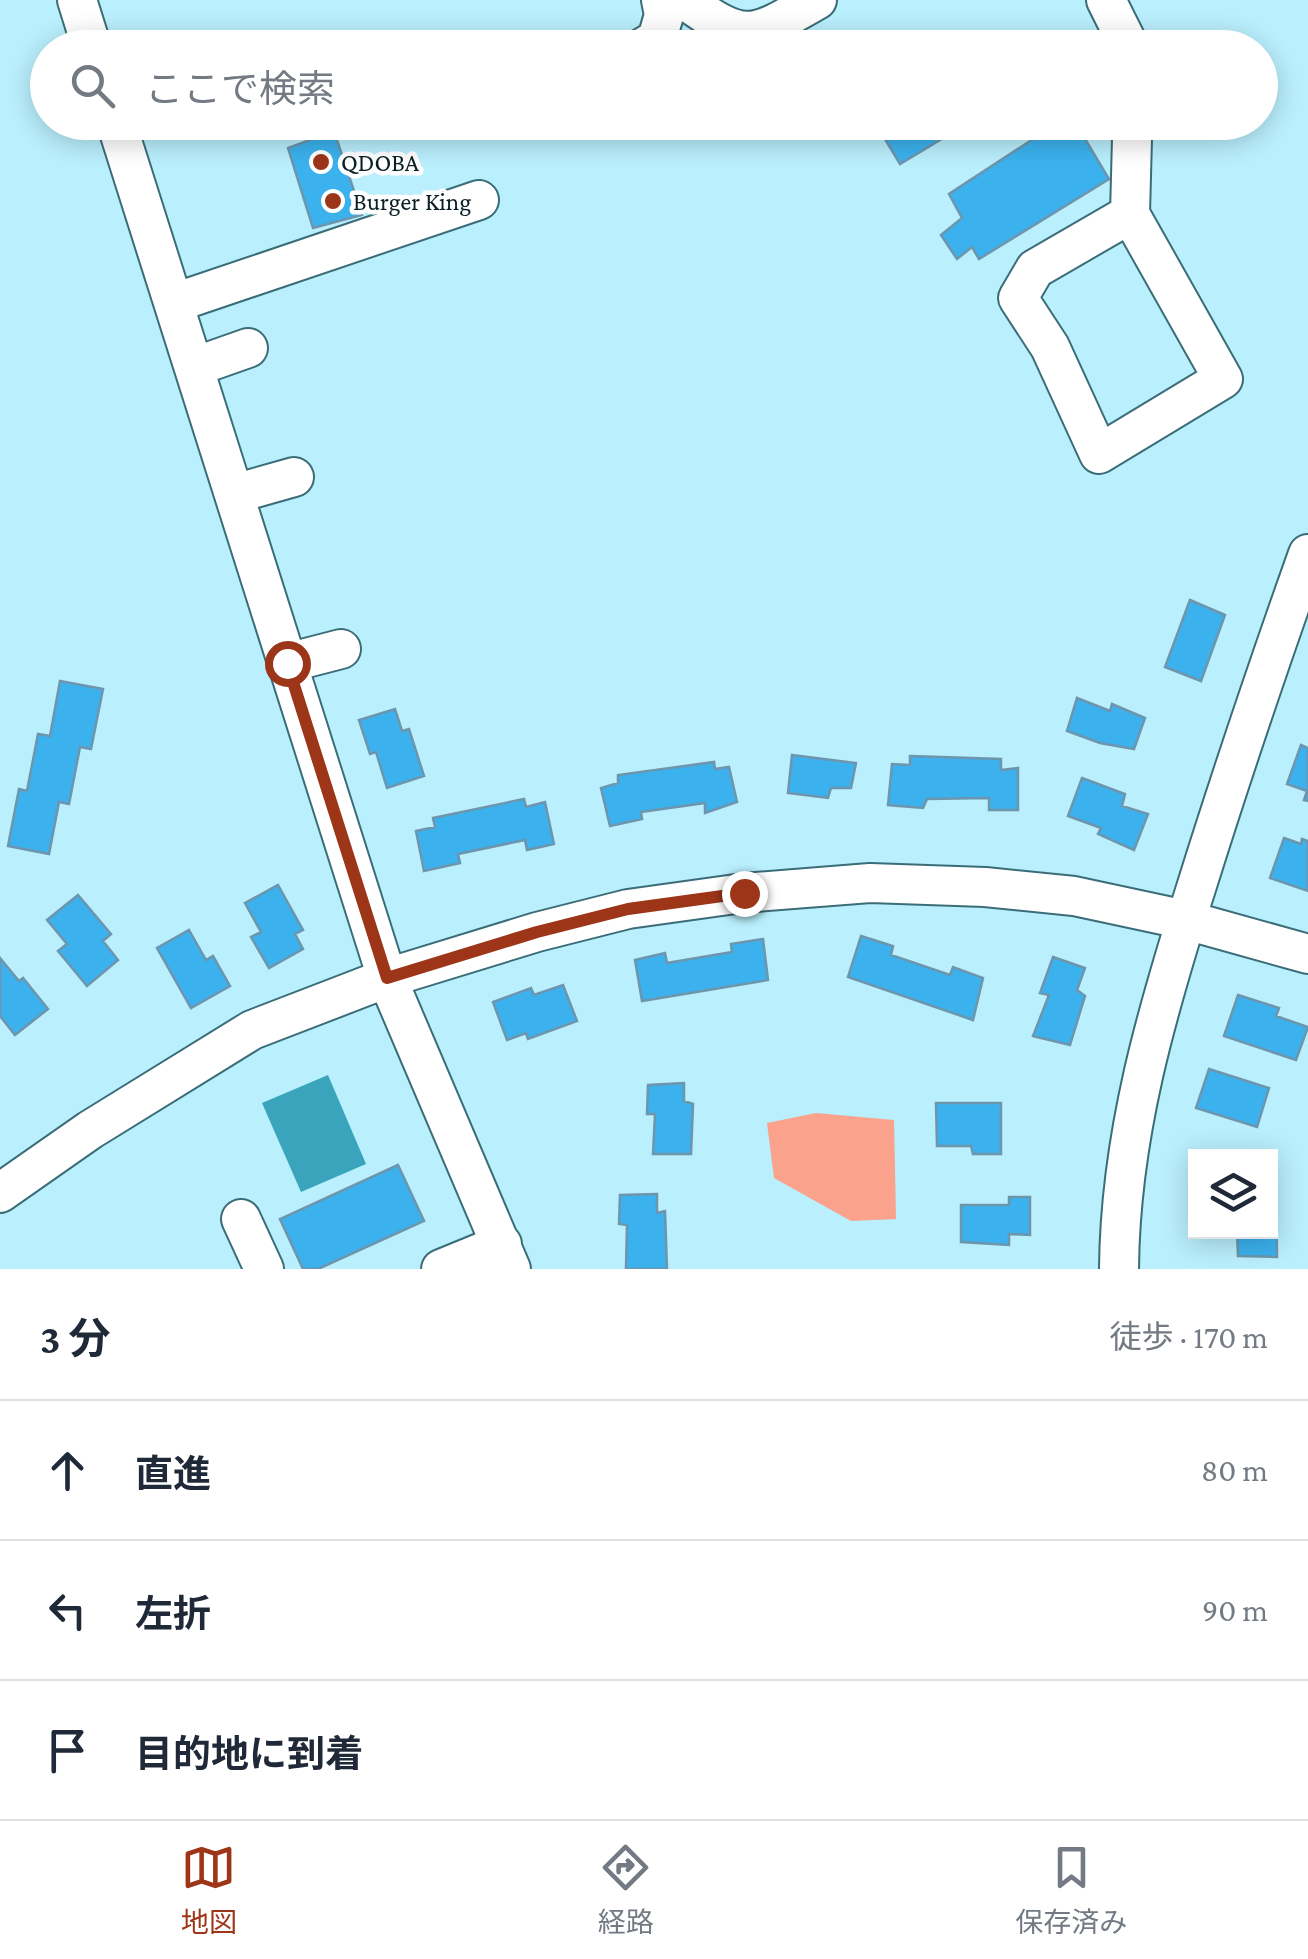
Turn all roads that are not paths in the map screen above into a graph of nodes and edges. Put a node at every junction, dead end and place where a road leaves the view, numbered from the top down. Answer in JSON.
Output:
{"nodes":[{"id":1,"x":76,"y":0,"type":"edge"},
{"id":2,"x":662,"y":0,"type":"edge"},
{"id":3,"x":685,"y":0,"type":"edge"},
{"id":4,"x":817,"y":0,"type":"edge"},
{"id":5,"x":1106,"y":0,"type":"edge"},
{"id":6,"x":86,"y":30,"type":"edge"},
{"id":7,"x":660,"y":30,"type":"edge"},
{"id":8,"x":733,"y":30,"type":"edge"},
{"id":9,"x":761,"y":30,"type":"edge"},
{"id":10,"x":1121,"y":30,"type":"edge"},
{"id":11,"x":122,"y":140,"type":"edge"},
{"id":12,"x":1132,"y":140,"type":"edge"},
{"id":13,"x":479,"y":200,"type":"dead end"},
{"id":14,"x":1130,"y":214,"type":"junction"},
{"id":15,"x":174,"y":303,"type":"junction"},
{"id":16,"x":248,"y":348,"type":"dead end"},
{"id":17,"x":194,"y":367,"type":"junction"},
{"id":18,"x":294,"y":477,"type":"dead end"},
{"id":19,"x":234,"y":494,"type":"junction"},
{"id":20,"x":1308,"y":554,"type":"edge"},
{"id":21,"x":341,"y":649,"type":"dead end"},
{"id":22,"x":287,"y":663,"type":"junction"},
{"id":23,"x":1186,"y":920,"type":"junction"},
{"id":24,"x":1308,"y":954,"type":"edge"},
{"id":25,"x":387,"y":978,"type":"junction"},
{"id":26,"x":0,"y":1192,"type":"edge"},
{"id":27,"x":241,"y":1219,"type":"dead end"},
{"id":28,"x":507,"y":1256,"type":"edge"},
{"id":29,"x":264,"y":1269,"type":"edge"},
{"id":30,"x":442,"y":1269,"type":"edge"},
{"id":31,"x":1119,"y":1269,"type":"edge"}],
"edges":[{"from":1,"to":6,"type":"street"},
{"from":2,"to":7,"type":"street"},
{"from":3,"to":8,"type":"street"},
{"from":4,"to":9,"type":"street"},
{"from":5,"to":10,"type":"street"},
{"from":11,"to":15,"type":"street"},
{"from":12,"to":14,"type":"street"},
{"from":13,"to":15,"type":"street"},
{"from":14,"to":14,"type":"street"},
{"from":15,"to":17,"type":"street"},
{"from":16,"to":17,"type":"street"},
{"from":17,"to":19,"type":"street"},
{"from":18,"to":19,"type":"street"},
{"from":19,"to":22,"type":"street"},
{"from":20,"to":23,"type":"street"},
{"from":21,"to":22,"type":"street"},
{"from":22,"to":25,"type":"street"},
{"from":23,"to":24,"type":"street"},
{"from":23,"to":25,"type":"street"},
{"from":23,"to":31,"type":"street"},
{"from":25,"to":26,"type":"street"},
{"from":25,"to":28,"type":"street"},
{"from":27,"to":29,"type":"street"},
{"from":28,"to":30,"type":"street"}]}
